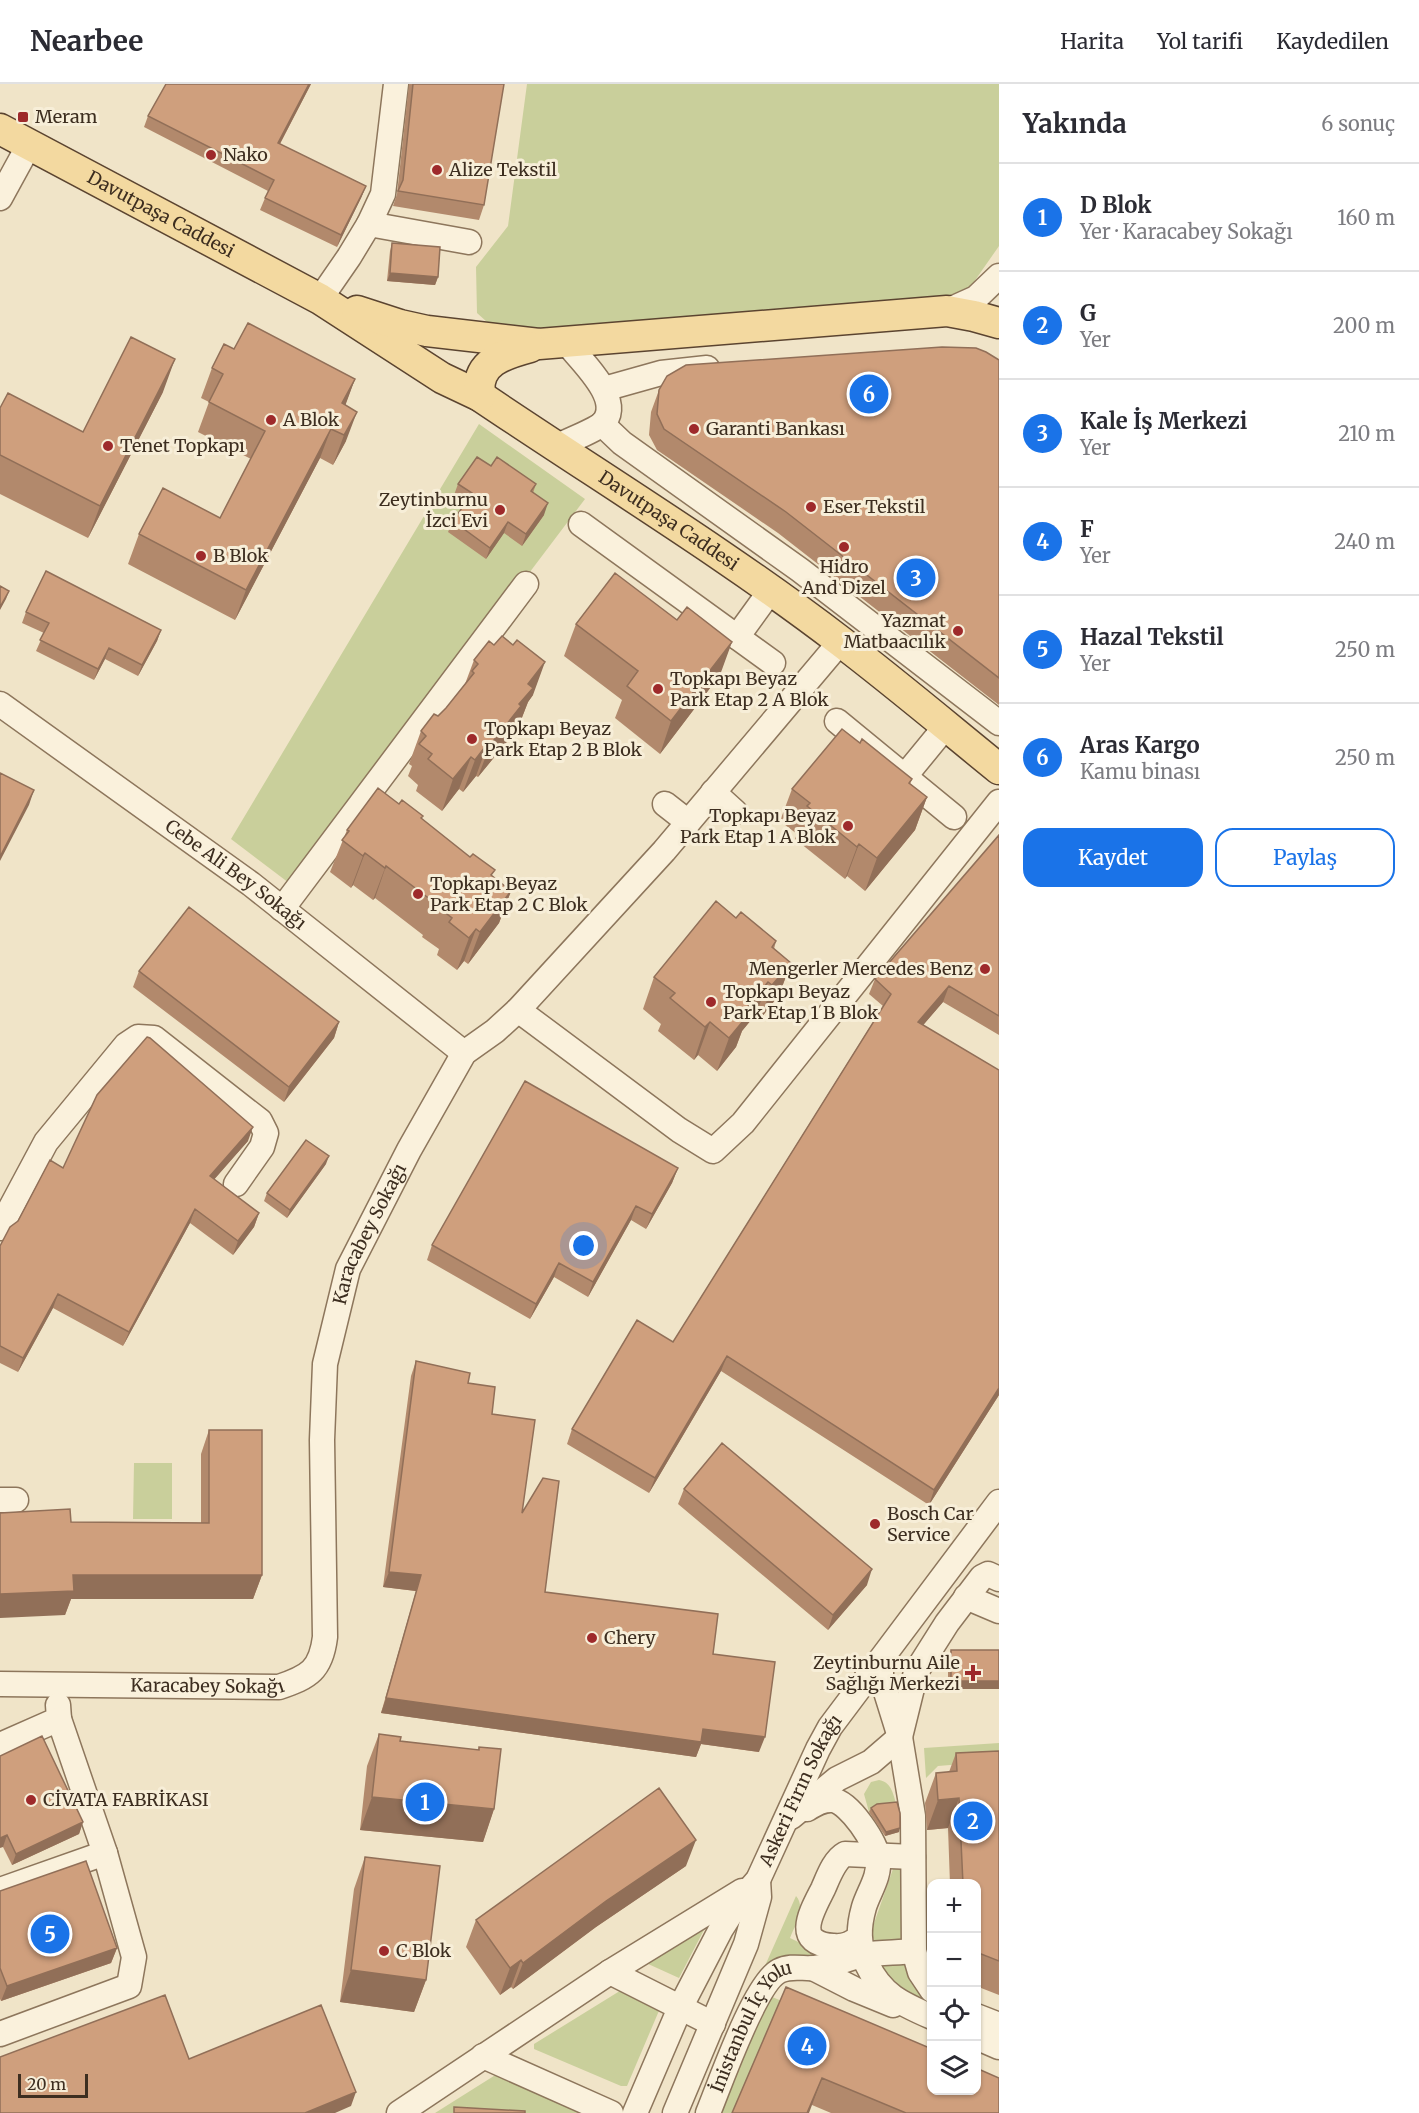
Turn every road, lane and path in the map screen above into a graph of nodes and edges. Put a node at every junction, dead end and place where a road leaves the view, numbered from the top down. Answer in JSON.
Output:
{"nodes":[{"id":1,"x":396,"y":84,"type":"edge"},
{"id":2,"x":0,"y":129,"type":"edge"},
{"id":3,"x":29,"y":145,"type":"junction"},
{"id":4,"x":0,"y":198,"type":"edge"},
{"id":5,"x":369,"y":224,"type":"junction"},
{"id":6,"x":469,"y":242,"type":"dead end"},
{"id":7,"x":999,"y":276,"type":"edge"},
{"id":8,"x":320,"y":299,"type":"junction"},
{"id":9,"x":947,"y":311,"type":"junction"},
{"id":10,"x":999,"y":323,"type":"edge"},
{"id":11,"x":552,"y":343,"type":"junction"},
{"id":12,"x":730,"y":365,"type":"edge"},
{"id":13,"x":604,"y":389,"type":"junction"},
{"id":14,"x":480,"y":396,"type":"junction"},
{"id":15,"x":602,"y":424,"type":"junction"},
{"id":16,"x":556,"y":447,"type":"junction"},
{"id":17,"x":581,"y":524,"type":"dead end"},
{"id":18,"x":525,"y":584,"type":"dead end"},
{"id":19,"x":771,"y":590,"type":"junction"},
{"id":20,"x":737,"y":637,"type":"junction"},
{"id":21,"x":841,"y":641,"type":"junction"},
{"id":22,"x":773,"y":663,"type":"dead end"},
{"id":23,"x":0,"y":704,"type":"edge"},
{"id":24,"x":837,"y":721,"type":"dead end"},
{"id":25,"x":999,"y":723,"type":"edge"},
{"id":26,"x":946,"y":726,"type":"junction"},
{"id":27,"x":999,"y":769,"type":"edge"},
{"id":28,"x":905,"y":776,"type":"junction"},
{"id":29,"x":713,"y":792,"type":"junction"},
{"id":30,"x":999,"y":802,"type":"edge"},
{"id":31,"x":665,"y":804,"type":"dead end"},
{"id":32,"x":735,"y":812,"type":"dead end"},
{"id":33,"x":954,"y":816,"type":"dead end"},
{"id":34,"x":688,"y":822,"type":"junction"},
{"id":35,"x":282,"y":909,"type":"junction"},
{"id":36,"x":518,"y":1010,"type":"junction"},
{"id":37,"x":464,"y":1053,"type":"junction"},
{"id":38,"x":236,"y":1184,"type":"dead end"},
{"id":39,"x":0,"y":1228,"type":"edge"},
{"id":40,"x":999,"y":1502,"type":"edge"},
{"id":41,"x":990,"y":1531,"type":"edge"},
{"id":42,"x":999,"y":1579,"type":"edge"},
{"id":43,"x":966,"y":1597,"type":"junction"},
{"id":44,"x":999,"y":1611,"type":"edge"},
{"id":45,"x":881,"y":1661,"type":"junction"},
{"id":46,"x":0,"y":1684,"type":"edge"},
{"id":47,"x":56,"y":1685,"type":"junction"},
{"id":48,"x":59,"y":1719,"type":"junction"},
{"id":49,"x":900,"y":1737,"type":"junction"},
{"id":50,"x":0,"y":1745,"type":"edge"},
{"id":51,"x":785,"y":1822,"type":"junction"},
{"id":52,"x":105,"y":1852,"type":"junction"},
{"id":53,"x":878,"y":1857,"type":"junction"},
{"id":54,"x":913,"y":1857,"type":"junction"},
{"id":55,"x":759,"y":1880,"type":"junction"},
{"id":56,"x":0,"y":1890,"type":"edge"},
{"id":57,"x":861,"y":1946,"type":"junction"},
{"id":58,"x":914,"y":1951,"type":"junction"},
{"id":59,"x":813,"y":1968,"type":"junction"},
{"id":60,"x":610,"y":1972,"type":"junction"},
{"id":61,"x":930,"y":1987,"type":"edge"},
{"id":62,"x":907,"y":2007,"type":"junction"},
{"id":63,"x":680,"y":2008,"type":"junction"},
{"id":64,"x":927,"y":2015,"type":"edge"},
{"id":65,"x":981,"y":2018,"type":"edge"},
{"id":66,"x":713,"y":2024,"type":"junction"},
{"id":67,"x":999,"y":2025,"type":"edge"},
{"id":68,"x":0,"y":2034,"type":"edge"},
{"id":69,"x":981,"y":2039,"type":"edge"},
{"id":70,"x":999,"y":2047,"type":"edge"},
{"id":71,"x":483,"y":2056,"type":"junction"},
{"id":72,"x":399,"y":2113,"type":"edge"},
{"id":73,"x":611,"y":2113,"type":"edge"},
{"id":74,"x":636,"y":2113,"type":"edge"},
{"id":75,"x":675,"y":2113,"type":"edge"},
{"id":76,"x":708,"y":2113,"type":"edge"}],
"edges":[{"from":1,"to":5,"type":"street"},
{"from":2,"to":3,"type":"main road","name":"Davutpaşa Caddesi"},
{"from":3,"to":4,"type":"street"},
{"from":3,"to":8,"type":"main road","name":"Davutpaşa Caddesi"},
{"from":5,"to":6,"type":"street"},
{"from":5,"to":8,"type":"street"},
{"from":7,"to":9,"type":"street"},
{"from":8,"to":11,"type":"main road","name":"Davutpaşa Caddesi"},
{"from":8,"to":14,"type":"main road","name":"Davutpaşa Caddesi"},
{"from":9,"to":10,"type":"main road","name":"Davutpaşa Caddesi"},
{"from":9,"to":11,"type":"main road","name":"Davutpaşa Caddesi"},
{"from":11,"to":13,"type":"street"},
{"from":11,"to":14,"type":"main road"},
{"from":12,"to":13,"type":"street"},
{"from":13,"to":15,"type":"street"},
{"from":14,"to":16,"type":"main road","name":"Davutpaşa Caddesi"},
{"from":15,"to":16,"type":"street"},
{"from":15,"to":25,"type":"street"},
{"from":16,"to":19,"type":"main road","name":"Davutpaşa Caddesi"},
{"from":17,"to":20,"type":"street"},
{"from":18,"to":35,"type":"street"},
{"from":19,"to":20,"type":"street"},
{"from":19,"to":21,"type":"main road","name":"Davutpaşa Caddesi"},
{"from":20,"to":22,"type":"street"},
{"from":21,"to":26,"type":"main road","name":"Davutpaşa Caddesi"},
{"from":21,"to":29,"type":"street","name":"Karacabey Sokağı"},
{"from":23,"to":35,"type":"street","name":"Cebe Ali Bey Sokağı"},
{"from":24,"to":28,"type":"street"},
{"from":26,"to":27,"type":"main road","name":"Davutpaşa Caddesi"},
{"from":26,"to":28,"type":"street"},
{"from":28,"to":33,"type":"street"},
{"from":29,"to":32,"type":"street"},
{"from":29,"to":34,"type":"street","name":"Karacabey Sokağı"},
{"from":30,"to":36,"type":"street"},
{"from":31,"to":34,"type":"street"},
{"from":34,"to":36,"type":"street","name":"Karacabey Sokağı"},
{"from":35,"to":37,"type":"street","name":"Cebe Ali Bey Sokağı"},
{"from":36,"to":37,"type":"street","name":"Karacabey Sokağı"},
{"from":37,"to":47,"type":"street","name":"Karacabey Sokağı"},
{"from":38,"to":39,"type":"street"},
{"from":40,"to":41,"type":"street","name":"Askeri Fırın Sokağı"},
{"from":41,"to":45,"type":"street","name":"Askeri Fırın Sokağı"},
{"from":42,"to":43,"type":"street"},
{"from":43,"to":44,"type":"street"},
{"from":43,"to":49,"type":"street"},
{"from":45,"to":49,"type":"street"},
{"from":45,"to":51,"type":"street","name":"Askeri Fırın Sokağı"},
{"from":46,"to":47,"type":"street","name":"Karacabey Sokağı"},
{"from":47,"to":48,"type":"street"},
{"from":48,"to":50,"type":"street"},
{"from":48,"to":52,"type":"street"},
{"from":49,"to":51,"type":"street"},
{"from":49,"to":54,"type":"street"},
{"from":51,"to":53,"type":"street"},
{"from":51,"to":55,"type":"street","name":"Askeri Fırın Sokağı"},
{"from":52,"to":56,"type":"street"},
{"from":52,"to":68,"type":"street"},
{"from":53,"to":54,"type":"street"},
{"from":53,"to":57,"type":"street"},
{"from":53,"to":57,"type":"street"},
{"from":54,"to":58,"type":"street"},
{"from":55,"to":60,"type":"street"},
{"from":55,"to":63,"type":"street","name":"Askeri Fırın Sokağı"},
{"from":55,"to":66,"type":"street","name":"Askeri Fırın Sokağı"},
{"from":57,"to":58,"type":"street","name":"İnistanbul İç Yolu"},
{"from":57,"to":59,"type":"street","name":"İnistanbul İç Yolu"},
{"from":57,"to":62,"type":"street","name":"İnistanbul İç Yolu"},
{"from":58,"to":61,"type":"street"},
{"from":59,"to":62,"type":"street","name":"İnistanbul İç Yolu"},
{"from":59,"to":76,"type":"street","name":"İnistanbul İç Yolu"},
{"from":60,"to":63,"type":"street"},
{"from":60,"to":71,"type":"street"},
{"from":62,"to":64,"type":"street","name":"İnistanbul İç Yolu"},
{"from":63,"to":66,"type":"street"},
{"from":63,"to":74,"type":"street","name":"Askeri Fırın Sokağı"},
{"from":65,"to":67,"type":"street"},
{"from":66,"to":75,"type":"street","name":"Askeri Fırın Sokağı"},
{"from":69,"to":70,"type":"street"},
{"from":71,"to":72,"type":"street"},
{"from":71,"to":73,"type":"street"}]}
